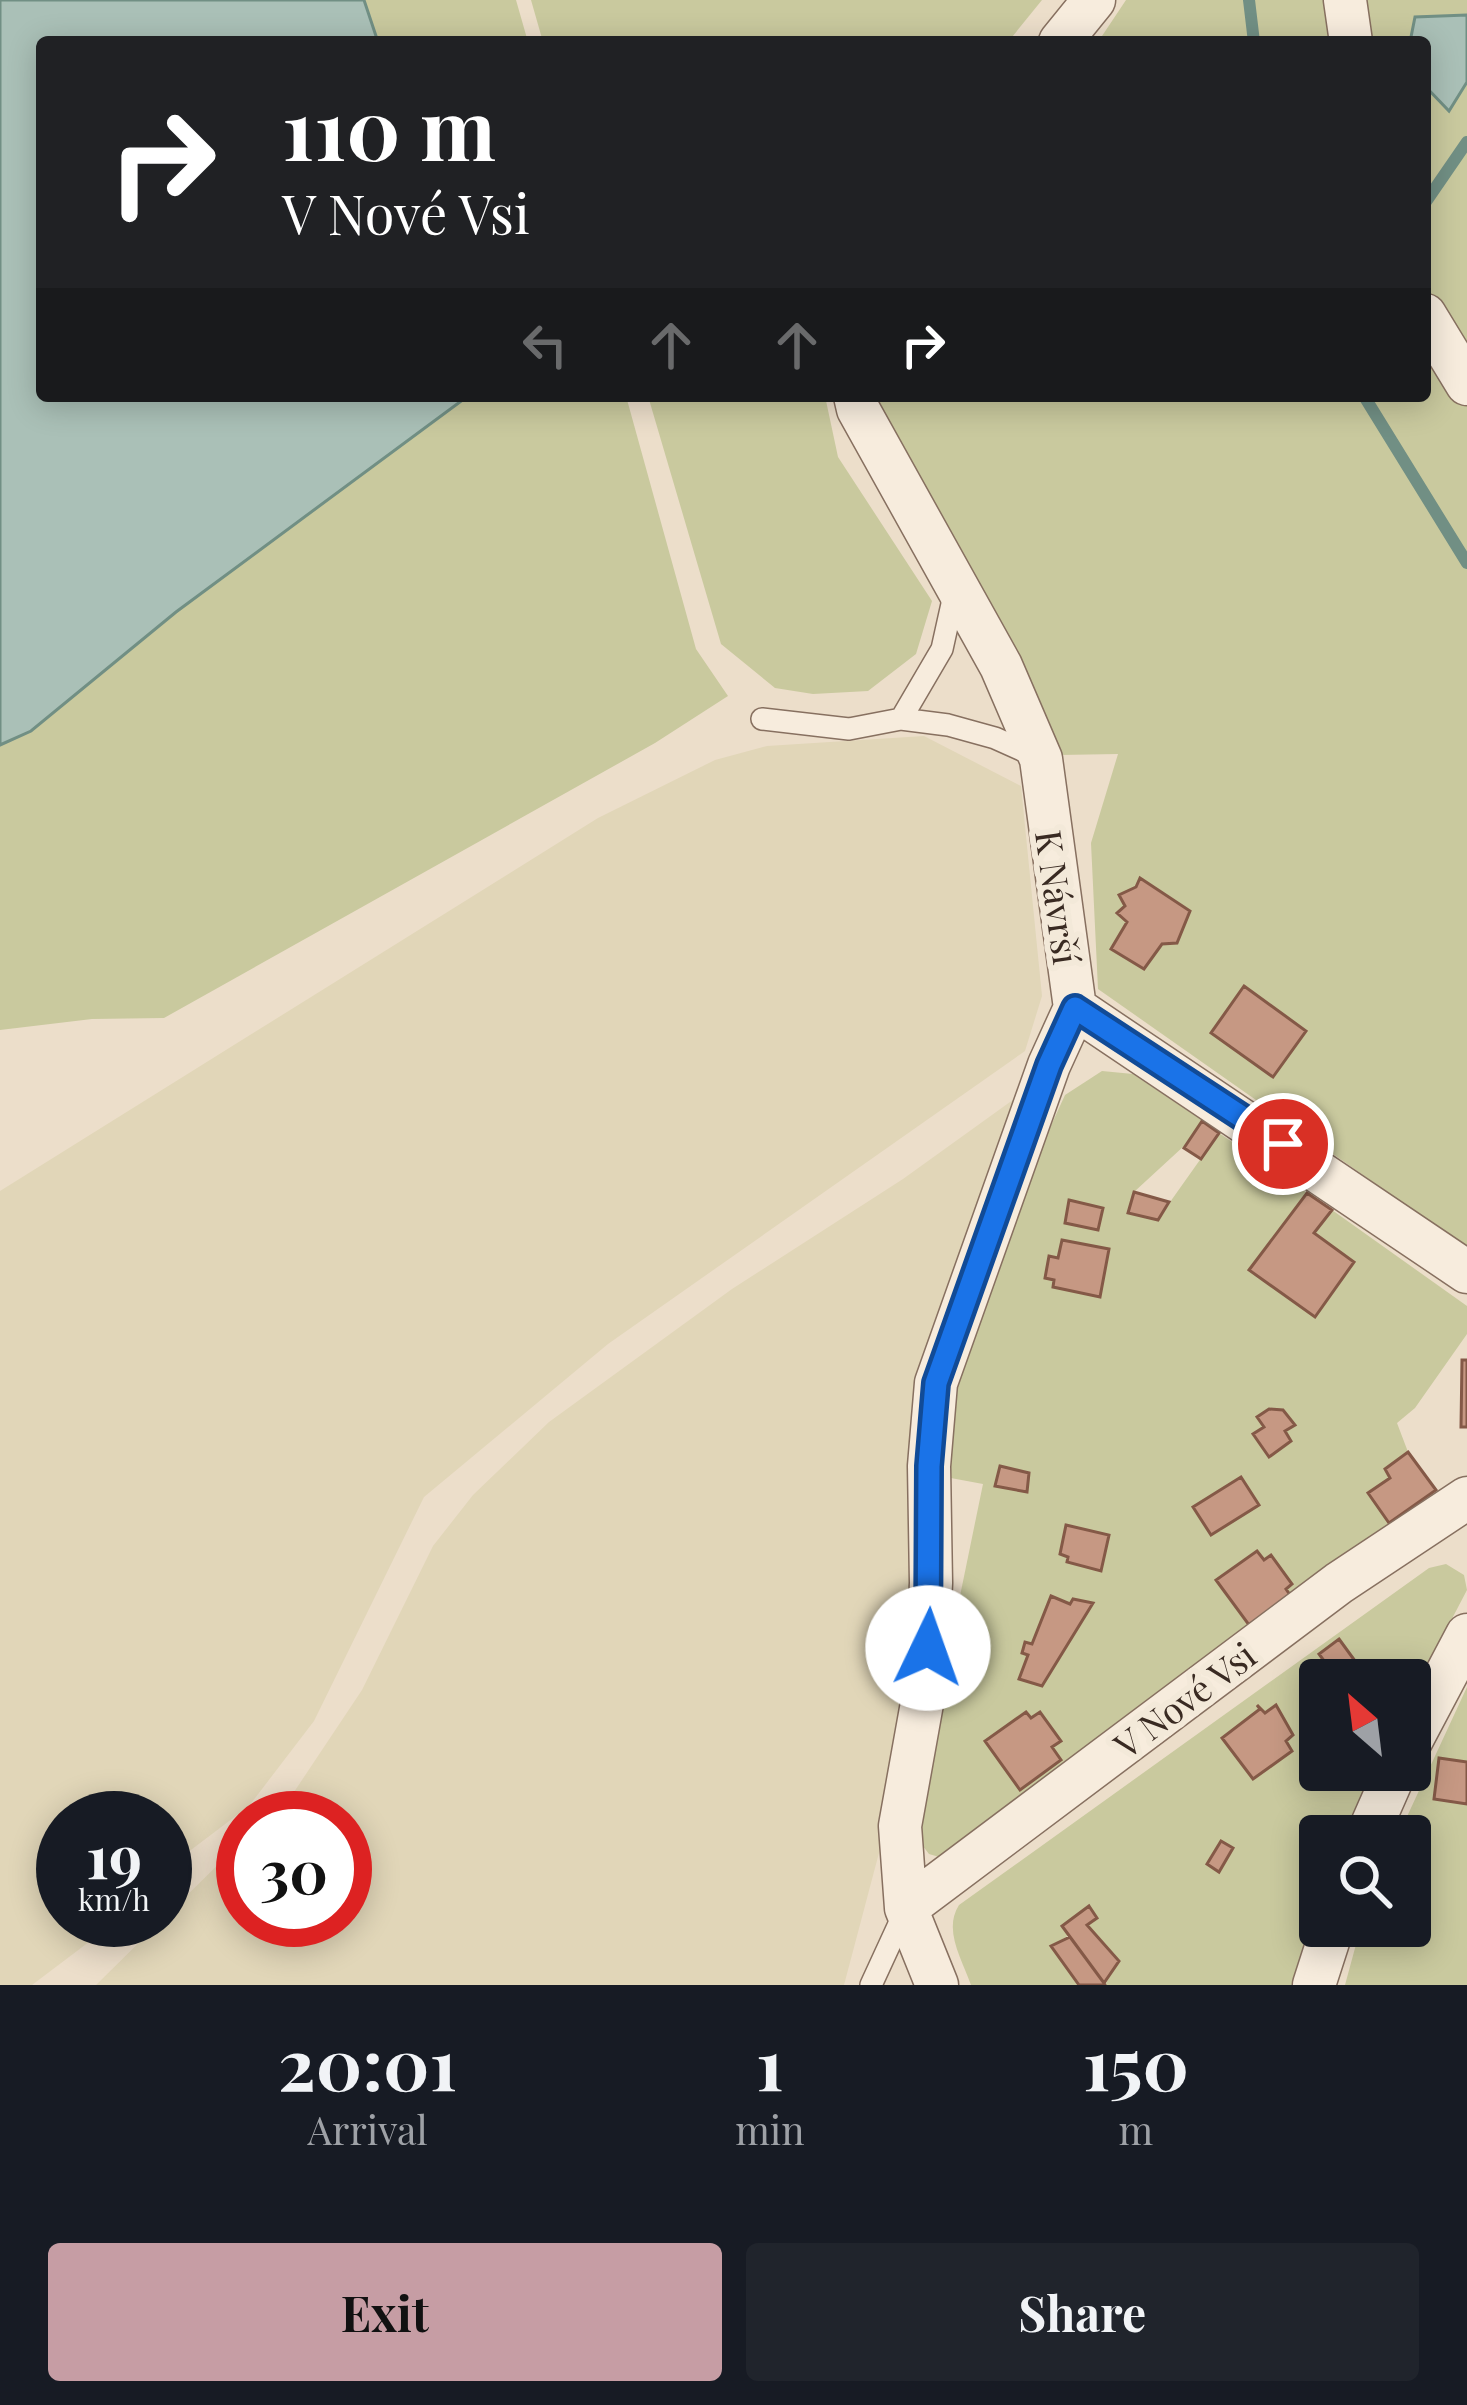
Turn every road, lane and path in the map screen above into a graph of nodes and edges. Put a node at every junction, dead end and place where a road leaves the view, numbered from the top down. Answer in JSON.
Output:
{"nodes":[{"id":1,"x":1094,"y":0,"type":"edge"},
{"id":2,"x":1345,"y":0,"type":"edge"},
{"id":3,"x":1065,"y":36,"type":"edge"},
{"id":4,"x":1350,"y":36,"type":"edge"},
{"id":5,"x":1431,"y":325,"type":"edge"},
{"id":6,"x":1467,"y":384,"type":"edge"},
{"id":7,"x":857,"y":402,"type":"edge"},
{"id":8,"x":955,"y":586,"type":"junction"},
{"id":9,"x":762,"y":719,"type":"dead end"},
{"id":10,"x":902,"y":719,"type":"junction"},
{"id":11,"x":1041,"y":759,"type":"junction"},
{"id":12,"x":1075,"y":1008,"type":"junction"},
{"id":13,"x":1467,"y":1272,"type":"edge"},
{"id":14,"x":1467,"y":1498,"type":"edge"},
{"id":15,"x":1467,"y":1635,"type":"edge"},
{"id":16,"x":1431,"y":1703,"type":"edge"},
{"id":17,"x":906,"y":1908,"type":"junction"},
{"id":18,"x":1326,"y":1947,"type":"edge"},
{"id":19,"x":871,"y":1985,"type":"edge"},
{"id":20,"x":937,"y":1985,"type":"edge"},
{"id":21,"x":1314,"y":1985,"type":"edge"}],
"edges":[{"from":1,"to":3,"type":"street"},
{"from":2,"to":4,"type":"street"},
{"from":5,"to":6,"type":"street"},
{"from":7,"to":8,"type":"street","name":"K Návrší"},
{"from":8,"to":10,"type":"lane"},
{"from":8,"to":11,"type":"street","name":"K Návrší"},
{"from":9,"to":10,"type":"lane"},
{"from":10,"to":11,"type":"lane"},
{"from":11,"to":12,"type":"street","name":"K Návrší"},
{"from":12,"to":13,"type":"street"},
{"from":12,"to":17,"type":"street","name":"K Návrší"},
{"from":14,"to":17,"type":"street","name":"V Nové Vsi"},
{"from":15,"to":16,"type":"street"},
{"from":17,"to":19,"type":"lane"},
{"from":17,"to":20,"type":"street","name":"K Návrší"},
{"from":18,"to":21,"type":"street"}]}
